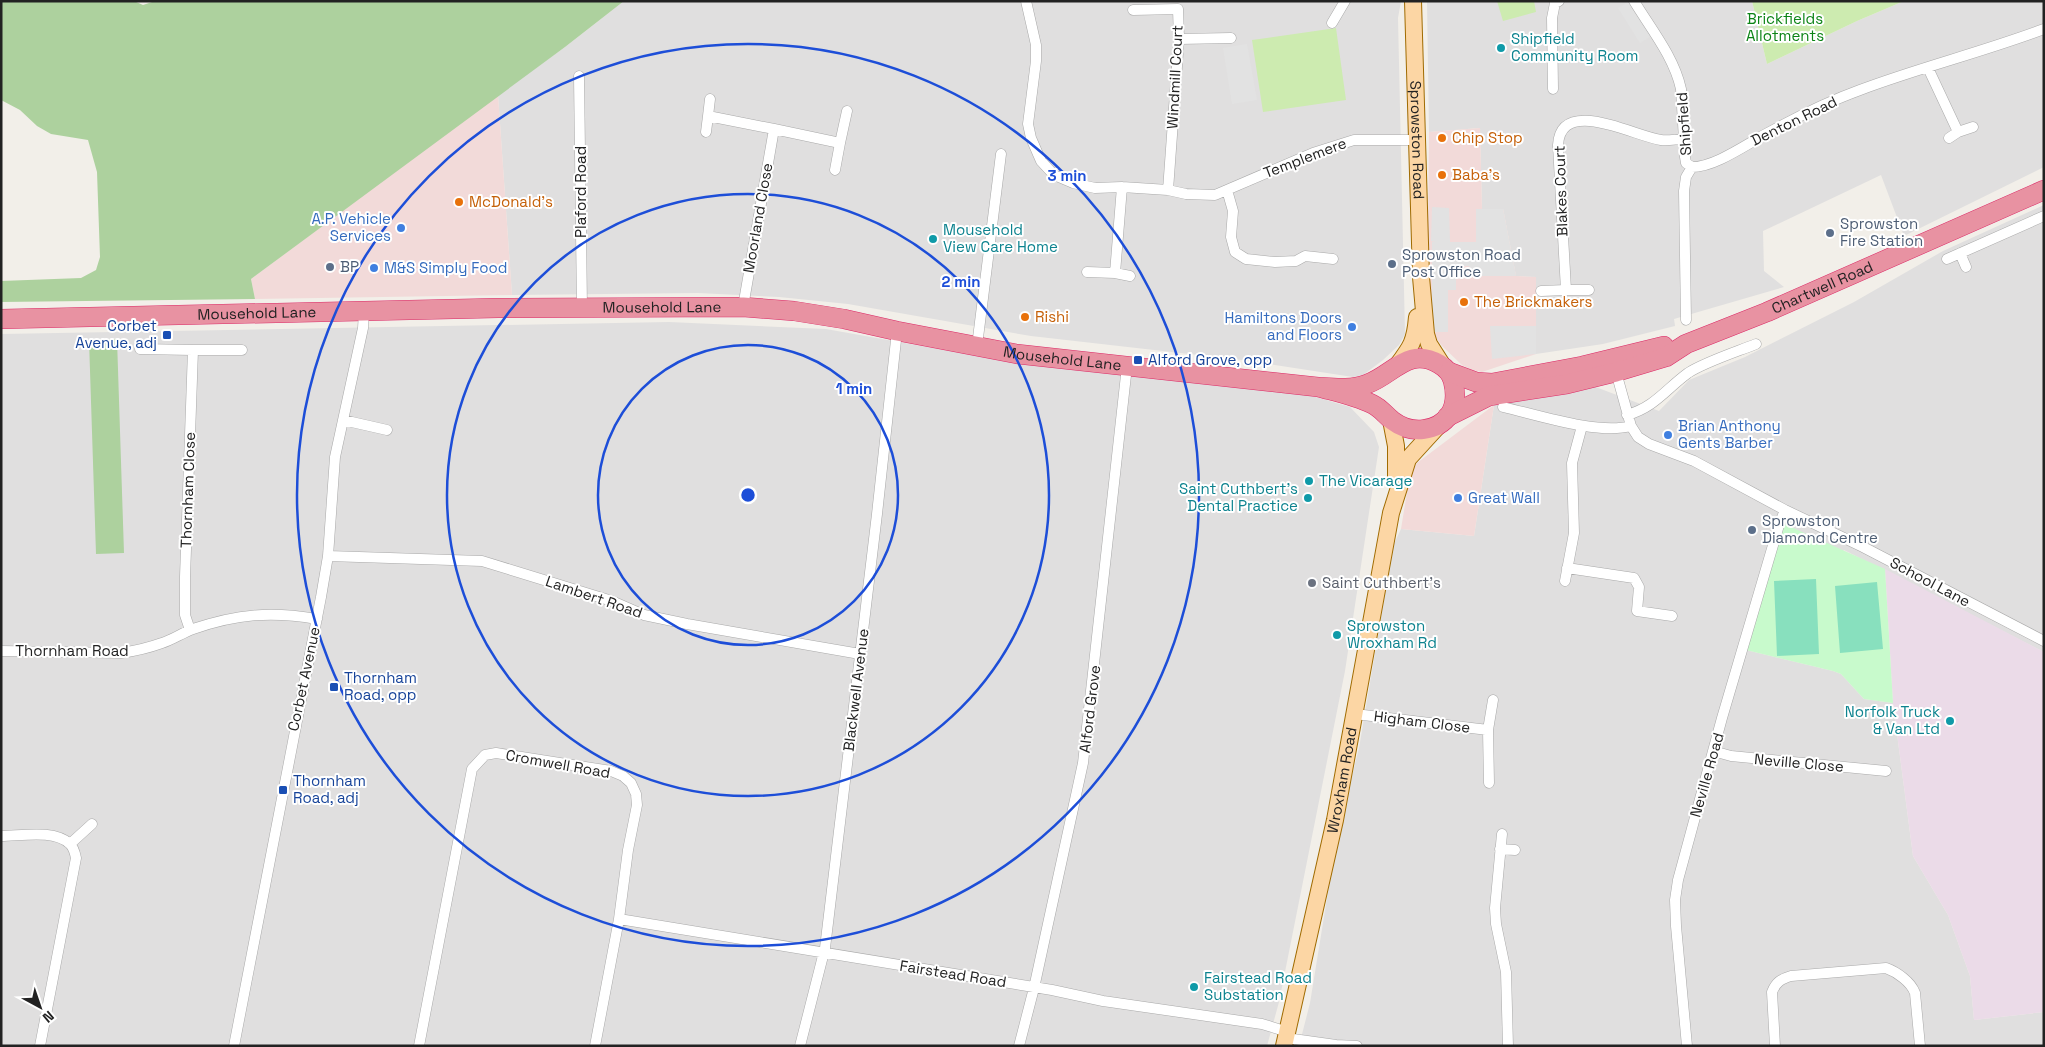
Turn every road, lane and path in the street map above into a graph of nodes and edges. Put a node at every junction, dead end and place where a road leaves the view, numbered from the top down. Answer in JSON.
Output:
{"nodes":[{"id":1,"x":1026,"y":1,"type":"edge"},
{"id":2,"x":1344,"y":1,"type":"edge"},
{"id":3,"x":1413,"y":1,"type":"edge"},
{"id":4,"x":1559,"y":1,"type":"edge"},
{"id":5,"x":1634,"y":1,"type":"edge"},
{"id":6,"x":1133,"y":10,"type":"dead end"},
{"id":7,"x":1332,"y":23,"type":"dead end"},
{"id":8,"x":2044,"y":29,"type":"edge"},
{"id":9,"x":1231,"y":38,"type":"dead end"},
{"id":10,"x":1179,"y":39,"type":"junction"},
{"id":11,"x":1928,"y":68,"type":"junction"},
{"id":12,"x":579,"y":76,"type":"dead end"},
{"id":13,"x":1553,"y":89,"type":"dead end"},
{"id":14,"x":710,"y":99,"type":"dead end"},
{"id":15,"x":847,"y":110,"type":"dead end"},
{"id":16,"x":708,"y":116,"type":"junction"},
{"id":17,"x":1973,"y":127,"type":"dead end"},
{"id":18,"x":774,"y":129,"type":"junction"},
{"id":19,"x":706,"y":132,"type":"dead end"},
{"id":20,"x":1958,"y":132,"type":"junction"},
{"id":21,"x":1684,"y":138,"type":"junction"},
{"id":22,"x":1949,"y":138,"type":"dead end"},
{"id":23,"x":1416,"y":140,"type":"junction"},
{"id":24,"x":840,"y":143,"type":"junction"},
{"id":25,"x":1001,"y":154,"type":"dead end"},
{"id":26,"x":1692,"y":167,"type":"junction"},
{"id":27,"x":836,"y":170,"type":"dead end"},
{"id":28,"x":1122,"y":187,"type":"junction"},
{"id":29,"x":1168,"y":190,"type":"junction"},
{"id":30,"x":1227,"y":190,"type":"junction"},
{"id":31,"x":2043,"y":190,"type":"edge"},
{"id":32,"x":2044,"y":216,"type":"edge"},
{"id":33,"x":1960,"y":253,"type":"junction"},
{"id":34,"x":1333,"y":259,"type":"dead end"},
{"id":35,"x":1947,"y":260,"type":"dead end"},
{"id":36,"x":1966,"y":267,"type":"dead end"},
{"id":37,"x":1087,"y":272,"type":"dead end"},
{"id":38,"x":1115,"y":272,"type":"junction"},
{"id":39,"x":1130,"y":276,"type":"dead end"},
{"id":40,"x":1421,"y":277,"type":"junction"},
{"id":41,"x":1566,"y":290,"type":"junction"},
{"id":42,"x":1589,"y":290,"type":"dead end"},
{"id":43,"x":1541,"y":291,"type":"dead end"},
{"id":44,"x":743,"y":307,"type":"junction"},
{"id":45,"x":582,"y":308,"type":"junction"},
{"id":46,"x":364,"y":312,"type":"junction"},
{"id":47,"x":1,"y":319,"type":"edge"},
{"id":48,"x":1686,"y":320,"type":"dead end"},
{"id":49,"x":897,"y":331,"type":"junction"},
{"id":50,"x":1686,"y":344,"type":"junction"},
{"id":51,"x":1756,"y":344,"type":"dead end"},
{"id":52,"x":977,"y":346,"type":"junction"},
{"id":53,"x":140,"y":349,"type":"dead end"},
{"id":54,"x":193,"y":350,"type":"junction"},
{"id":55,"x":242,"y":350,"type":"dead end"},
{"id":56,"x":1127,"y":366,"type":"junction"},
{"id":57,"x":1394,"y":369,"type":"junction"},
{"id":58,"x":1446,"y":369,"type":"junction"},
{"id":59,"x":1616,"y":372,"type":"junction"},
{"id":60,"x":1318,"y":387,"type":"junction"},
{"id":61,"x":1503,"y":407,"type":"dead end"},
{"id":62,"x":1389,"y":416,"type":"junction"},
{"id":63,"x":1627,"y":416,"type":"junction"},
{"id":64,"x":343,"y":420,"type":"junction"},
{"id":65,"x":1445,"y":420,"type":"junction"},
{"id":66,"x":1582,"y":426,"type":"junction"},
{"id":67,"x":1631,"y":426,"type":"junction"},
{"id":68,"x":387,"y":430,"type":"dead end"},
{"id":69,"x":1785,"y":510,"type":"junction"},
{"id":70,"x":1391,"y":513,"type":"junction"},
{"id":71,"x":328,"y":556,"type":"junction"},
{"id":72,"x":1567,"y":568,"type":"junction"},
{"id":73,"x":1565,"y":581,"type":"dead end"},
{"id":74,"x":1672,"y":616,"type":"dead end"},
{"id":75,"x":317,"y":620,"type":"junction"},
{"id":76,"x":190,"y":630,"type":"junction"},
{"id":77,"x":2044,"y":641,"type":"edge"},
{"id":78,"x":1,"y":651,"type":"edge"},
{"id":79,"x":860,"y":654,"type":"junction"},
{"id":80,"x":1493,"y":700,"type":"dead end"},
{"id":81,"x":1355,"y":714,"type":"junction"},
{"id":82,"x":1488,"y":730,"type":"junction"},
{"id":83,"x":1713,"y":751,"type":"junction"},
{"id":84,"x":1886,"y":771,"type":"dead end"},
{"id":85,"x":1489,"y":783,"type":"dead end"},
{"id":86,"x":92,"y":824,"type":"dead end"},
{"id":87,"x":1502,"y":834,"type":"dead end"},
{"id":88,"x":1,"y":836,"type":"edge"},
{"id":89,"x":70,"y":844,"type":"junction"},
{"id":90,"x":1500,"y":849,"type":"junction"},
{"id":91,"x":1514,"y":850,"type":"dead end"},
{"id":92,"x":619,"y":920,"type":"junction"},
{"id":93,"x":824,"y":953,"type":"junction"},
{"id":94,"x":1034,"y":988,"type":"junction"},
{"id":95,"x":1286,"y":1038,"type":"edge"},
{"id":96,"x":40,"y":1046,"type":"edge"},
{"id":97,"x":234,"y":1046,"type":"edge"},
{"id":98,"x":419,"y":1046,"type":"edge"},
{"id":99,"x":595,"y":1046,"type":"edge"},
{"id":100,"x":800,"y":1046,"type":"edge"},
{"id":101,"x":1019,"y":1046,"type":"edge"},
{"id":102,"x":1357,"y":1046,"type":"edge"},
{"id":103,"x":1508,"y":1046,"type":"edge"},
{"id":104,"x":1687,"y":1046,"type":"edge"},
{"id":105,"x":1775,"y":1046,"type":"edge"},
{"id":106,"x":1920,"y":1046,"type":"edge"}],
"edges":[{"from":1,"to":28,"type":"street","name":"Templemere"},
{"from":2,"to":7,"type":"street"},
{"from":3,"to":23,"type":"main road","name":"Sprowston Road"},
{"from":4,"to":13,"type":"street"},
{"from":5,"to":21,"type":"street","name":"Shipfield"},
{"from":6,"to":10,"type":"street","name":"Windmill Court"},
{"from":8,"to":11,"type":"street","name":"Denton Road"},
{"from":9,"to":10,"type":"street"},
{"from":10,"to":29,"type":"street","name":"Windmill Court"},
{"from":11,"to":20,"type":"street"},
{"from":11,"to":26,"type":"street","name":"Denton Road"},
{"from":12,"to":45,"type":"street","name":"Plaford Road"},
{"from":14,"to":16,"type":"street"},
{"from":15,"to":24,"type":"street"},
{"from":16,"to":18,"type":"street"},
{"from":16,"to":19,"type":"street"},
{"from":17,"to":20,"type":"street"},
{"from":18,"to":24,"type":"street"},
{"from":18,"to":44,"type":"street","name":"Moorland Close"},
{"from":20,"to":22,"type":"street"},
{"from":21,"to":26,"type":"street","name":"Shipfield"},
{"from":21,"to":41,"type":"street","name":"Blakes Court"},
{"from":23,"to":30,"type":"street","name":"Templemere"},
{"from":23,"to":40,"type":"main road","name":"Sprowston Road"},
{"from":24,"to":27,"type":"street"},
{"from":25,"to":52,"type":"street"},
{"from":26,"to":48,"type":"street"},
{"from":28,"to":29,"type":"street","name":"Templemere"},
{"from":28,"to":38,"type":"street"},
{"from":29,"to":30,"type":"street","name":"Templemere"},
{"from":30,"to":34,"type":"street"},
{"from":31,"to":50,"type":"highway","name":"Chartwell Road"},
{"from":32,"to":33,"type":"street"},
{"from":33,"to":35,"type":"street"},
{"from":33,"to":36,"type":"street"},
{"from":37,"to":38,"type":"street"},
{"from":38,"to":39,"type":"street"},
{"from":40,"to":57,"type":"main road","name":"Sprowston Road"},
{"from":40,"to":58,"type":"main road","name":"Sprowston Road"},
{"from":41,"to":42,"type":"street"},
{"from":41,"to":43,"type":"street"},
{"from":44,"to":45,"type":"highway","name":"Mousehold Lane"},
{"from":44,"to":49,"type":"highway","name":"Mousehold Lane"},
{"from":45,"to":46,"type":"highway","name":"Mousehold Lane"},
{"from":46,"to":47,"type":"highway","name":"Mousehold Lane"},
{"from":46,"to":64,"type":"street","name":"Corbet Avenue"},
{"from":49,"to":52,"type":"highway","name":"Mousehold Lane"},
{"from":49,"to":79,"type":"street","name":"Blackwell Avenue"},
{"from":50,"to":58,"type":"highway","name":"Chartwell Road"},
{"from":50,"to":59,"type":"highway","name":"Chartwell Road"},
{"from":51,"to":63,"type":"street"},
{"from":52,"to":56,"type":"highway","name":"Mousehold Lane"},
{"from":53,"to":54,"type":"street"},
{"from":54,"to":55,"type":"street"},
{"from":54,"to":76,"type":"street","name":"Thornham Close"},
{"from":56,"to":60,"type":"highway","name":"Mousehold Lane"},
{"from":56,"to":94,"type":"street","name":"Alford Grove"},
{"from":57,"to":58,"type":"highway","name":"Mousehold Lane"},
{"from":57,"to":60,"type":"highway","name":"Mousehold Lane"},
{"from":57,"to":62,"type":"highway"},
{"from":58,"to":65,"type":"highway"},
{"from":59,"to":63,"type":"street","name":"School Lane"},
{"from":59,"to":65,"type":"highway","name":"Chartwell Road"},
{"from":60,"to":62,"type":"highway","name":"Mousehold Lane"},
{"from":61,"to":66,"type":"street"},
{"from":62,"to":65,"type":"highway","name":"Mousehold Lane"},
{"from":62,"to":70,"type":"main road","name":"Wroxham Road"},
{"from":63,"to":67,"type":"street","name":"School Lane"},
{"from":64,"to":68,"type":"street"},
{"from":64,"to":71,"type":"street","name":"Corbet Avenue"},
{"from":65,"to":70,"type":"main road","name":"Wroxham Road"},
{"from":66,"to":67,"type":"street"},
{"from":66,"to":72,"type":"street"},
{"from":67,"to":69,"type":"street","name":"School Lane"},
{"from":69,"to":77,"type":"street","name":"School Lane"},
{"from":69,"to":83,"type":"street","name":"Neville Road"},
{"from":70,"to":81,"type":"main road","name":"Wroxham Road"},
{"from":71,"to":75,"type":"street","name":"Corbet Avenue"},
{"from":71,"to":79,"type":"street","name":"Lambert Road"},
{"from":72,"to":73,"type":"street"},
{"from":72,"to":74,"type":"street"},
{"from":75,"to":76,"type":"street","name":"Thornham Road"},
{"from":75,"to":97,"type":"street","name":"Corbet Avenue"},
{"from":76,"to":78,"type":"street","name":"Thornham Road"},
{"from":79,"to":93,"type":"street","name":"Blackwell Avenue"},
{"from":80,"to":82,"type":"street","name":"Higham Close"},
{"from":81,"to":82,"type":"street","name":"Higham Close"},
{"from":81,"to":95,"type":"main road","name":"Wroxham Road"},
{"from":82,"to":85,"type":"street","name":"Higham Close"},
{"from":83,"to":84,"type":"street","name":"Neville Close"},
{"from":83,"to":104,"type":"street","name":"Neville Road"},
{"from":86,"to":89,"type":"street"},
{"from":87,"to":90,"type":"street"},
{"from":88,"to":89,"type":"street"},
{"from":89,"to":96,"type":"street"},
{"from":90,"to":91,"type":"street"},
{"from":90,"to":103,"type":"street"},
{"from":92,"to":93,"type":"street","name":"Fairstead Road"},
{"from":92,"to":98,"type":"street","name":"Cromwell Road"},
{"from":92,"to":99,"type":"street","name":"Cromwell Road"},
{"from":93,"to":94,"type":"street","name":"Fairstead Road"},
{"from":93,"to":100,"type":"street","name":"Blackwell Avenue"},
{"from":94,"to":95,"type":"street","name":"Fairstead Road"},
{"from":94,"to":101,"type":"street","name":"Alford Grove"},
{"from":95,"to":102,"type":"street","name":"Fairstead Road"},
{"from":105,"to":106,"type":"street"}]}
